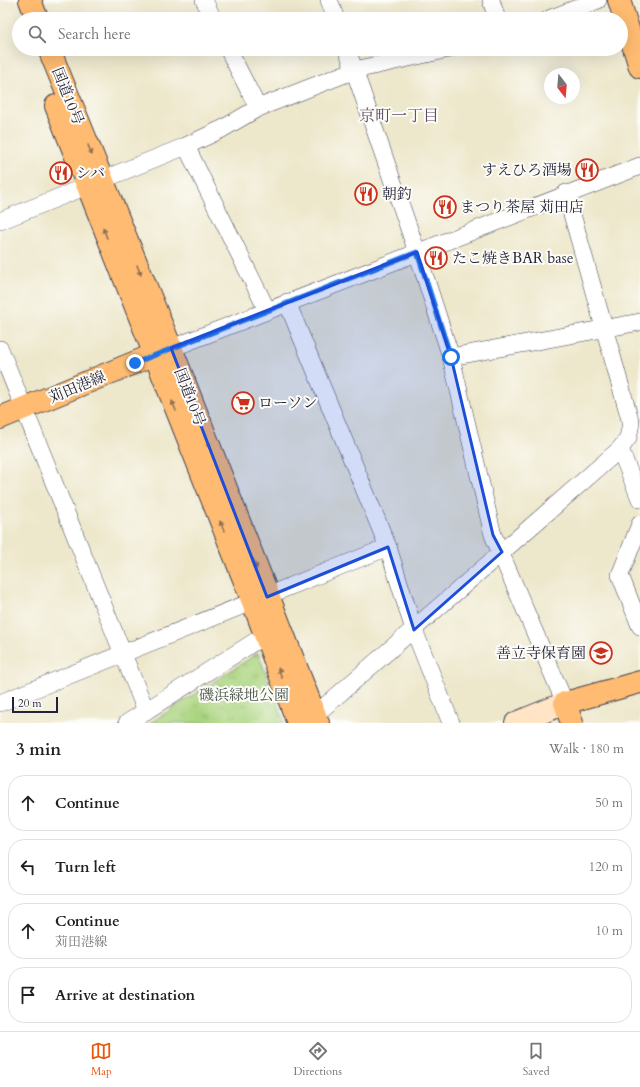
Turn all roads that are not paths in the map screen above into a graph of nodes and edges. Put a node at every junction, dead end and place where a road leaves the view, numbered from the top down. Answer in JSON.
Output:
{"nodes":[{"id":1,"x":15,"y":0,"type":"edge"},
{"id":2,"x":30,"y":0,"type":"edge"},
{"id":3,"x":204,"y":0,"type":"edge"},
{"id":4,"x":329,"y":0,"type":"edge"},
{"id":5,"x":491,"y":0,"type":"edge"},
{"id":6,"x":598,"y":0,"type":"edge"},
{"id":7,"x":619,"y":0,"type":"edge"},
{"id":8,"x":19,"y":12,"type":"edge"},
{"id":9,"x":34,"y":12,"type":"edge"},
{"id":10,"x":210,"y":12,"type":"edge"},
{"id":11,"x":333,"y":12,"type":"edge"},
{"id":12,"x":495,"y":12,"type":"edge"},
{"id":13,"x":567,"y":12,"type":"edge"},
{"id":14,"x":623,"y":12,"type":"edge"},
{"id":15,"x":628,"y":29,"type":"edge"},
{"id":16,"x":37,"y":56,"type":"edge"},
{"id":17,"x":51,"y":56,"type":"edge"},
{"id":18,"x":232,"y":56,"type":"edge"},
{"id":19,"x":349,"y":56,"type":"edge"},
{"id":20,"x":417,"y":56,"type":"edge"},
{"id":21,"x":640,"y":67,"type":"edge"},
{"id":22,"x":354,"y":70,"type":"junction"},
{"id":23,"x":258,"y":108,"type":"junction"},
{"id":24,"x":186,"y":146,"type":"junction"},
{"id":25,"x":640,"y":166,"type":"edge"},
{"id":26,"x":95,"y":183,"type":"junction"},
{"id":27,"x":566,"y":193,"type":"junction"},
{"id":28,"x":0,"y":221,"type":"edge"},
{"id":29,"x":417,"y":252,"type":"junction"},
{"id":30,"x":287,"y":302,"type":"junction"},
{"id":31,"x":267,"y":310,"type":"junction"},
{"id":32,"x":640,"y":322,"type":"edge"},
{"id":33,"x":603,"y":328,"type":"junction"},
{"id":34,"x":0,"y":349,"type":"edge"},
{"id":35,"x":162,"y":352,"type":"junction"},
{"id":36,"x":451,"y":357,"type":"junction"},
{"id":37,"x":23,"y":409,"type":"junction"},
{"id":38,"x":0,"y":418,"type":"edge"},
{"id":39,"x":620,"y":449,"type":"junction"},
{"id":40,"x":640,"y":499,"type":"edge"},
{"id":41,"x":640,"y":524,"type":"edge"},
{"id":42,"x":388,"y":547,"type":"junction"},
{"id":43,"x":502,"y":552,"type":"junction"},
{"id":44,"x":260,"y":600,"type":"junction"},
{"id":45,"x":640,"y":626,"type":"edge"},
{"id":46,"x":414,"y":630,"type":"junction"},
{"id":47,"x":265,"y":635,"type":"junction"},
{"id":48,"x":123,"y":655,"type":"junction"},
{"id":49,"x":640,"y":682,"type":"edge"},
{"id":50,"x":0,"y":703,"type":"edge"},
{"id":51,"x":146,"y":711,"type":"junction"},
{"id":52,"x":568,"y":713,"type":"edge"},
{"id":53,"x":308,"y":721,"type":"edge"},
{"id":54,"x":127,"y":723,"type":"edge"},
{"id":55,"x":451,"y":723,"type":"edge"},
{"id":56,"x":516,"y":723,"type":"edge"}],
"edges":[{"from":1,"to":8,"type":"main road"},
{"from":2,"to":9,"type":"main road"},
{"from":3,"to":10,"type":"street"},
{"from":4,"to":11,"type":"street"},
{"from":5,"to":12,"type":"street"},
{"from":6,"to":13,"type":"street"},
{"from":7,"to":14,"type":"main road"},
{"from":15,"to":21,"type":"main road"},
{"from":16,"to":26,"type":"main road","name":"国道10号"},
{"from":17,"to":26,"type":"main road","name":"国道10号","one_way":true},
{"from":18,"to":23,"type":"street"},
{"from":19,"to":22,"type":"street"},
{"from":20,"to":22,"type":"street"},
{"from":22,"to":23,"type":"street"},
{"from":22,"to":29,"type":"street"},
{"from":23,"to":24,"type":"street"},
{"from":24,"to":26,"type":"street"},
{"from":24,"to":31,"type":"street"},
{"from":25,"to":27,"type":"street"},
{"from":26,"to":28,"type":"street"},
{"from":26,"to":35,"type":"main road","name":"国道10号"},
{"from":27,"to":29,"type":"street"},
{"from":27,"to":33,"type":"street"},
{"from":29,"to":30,"type":"street"},
{"from":29,"to":36,"type":"street"},
{"from":30,"to":31,"type":"street"},
{"from":30,"to":42,"type":"street"},
{"from":31,"to":35,"type":"street"},
{"from":32,"to":33,"type":"street"},
{"from":33,"to":36,"type":"street"},
{"from":33,"to":39,"type":"street"},
{"from":34,"to":37,"type":"street"},
{"from":35,"to":37,"type":"main road","name":"苅田港線"},
{"from":35,"to":44,"type":"main road","name":"国道10号"},
{"from":36,"to":43,"type":"street"},
{"from":37,"to":38,"type":"main road","name":"苅田港線"},
{"from":37,"to":48,"type":"street"},
{"from":39,"to":40,"type":"street"},
{"from":39,"to":43,"type":"street"},
{"from":41,"to":45,"type":"street"},
{"from":42,"to":44,"type":"street"},
{"from":42,"to":46,"type":"street"},
{"from":43,"to":46,"type":"street"},
{"from":43,"to":52,"type":"street"},
{"from":44,"to":47,"type":"main road","name":"国道10号"},
{"from":44,"to":48,"type":"street"},
{"from":44,"to":53,"type":"main road","name":"国道10号"},
{"from":46,"to":53,"type":"street"},
{"from":46,"to":55,"type":"street"},
{"from":47,"to":51,"type":"street"},
{"from":53,"to":47,"type":"main road","name":"国道10号","one_way":true},
{"from":48,"to":50,"type":"street"},
{"from":48,"to":51,"type":"street"},
{"from":49,"to":52,"type":"main road"},
{"from":51,"to":54,"type":"street"},
{"from":52,"to":56,"type":"main road"}]}
